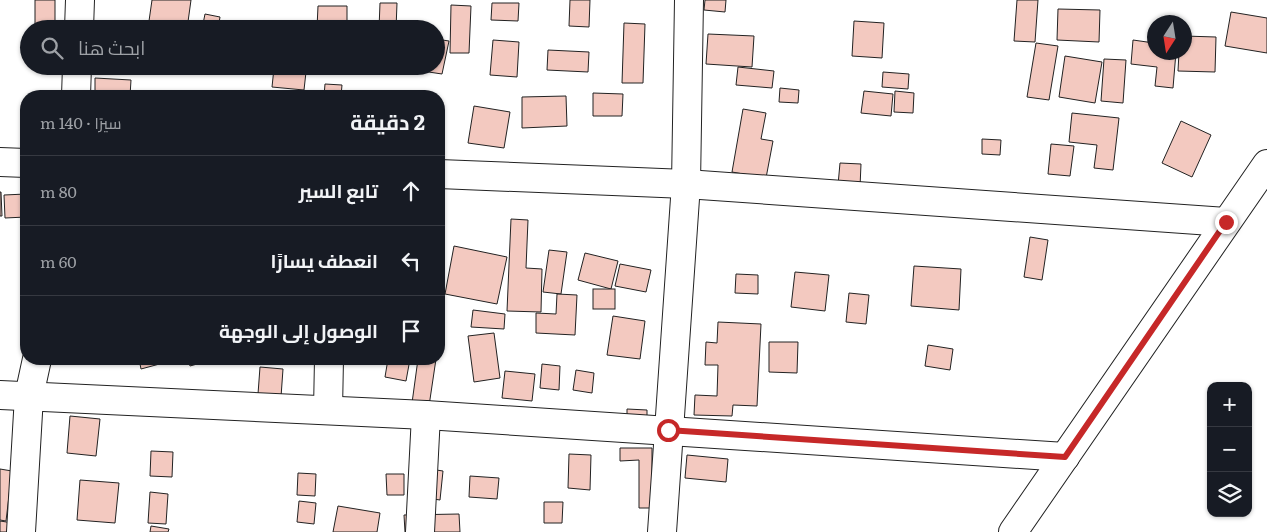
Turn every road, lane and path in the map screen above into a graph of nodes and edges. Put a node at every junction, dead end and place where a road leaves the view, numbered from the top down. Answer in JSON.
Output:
{"nodes":[{"id":1,"x":80,"y":0,"type":"edge"},
{"id":2,"x":688,"y":0,"type":"edge"},
{"id":3,"x":79,"y":20,"type":"edge"},
{"id":4,"x":77,"y":75,"type":"edge"},
{"id":5,"x":76,"y":90,"type":"edge"},
{"id":6,"x":0,"y":162,"type":"edge"},
{"id":7,"x":20,"y":163,"type":"edge"},
{"id":8,"x":1267,"y":164,"type":"edge"},
{"id":9,"x":445,"y":174,"type":"edge"},
{"id":10,"x":686,"y":184,"type":"junction"},
{"id":11,"x":1226,"y":222,"type":"junction"},
{"id":12,"x":36,"y":365,"type":"edge"},
{"id":13,"x":329,"y":365,"type":"edge"},
{"id":14,"x":0,"y":395,"type":"edge"},
{"id":15,"x":29,"y":396,"type":"junction"},
{"id":16,"x":328,"y":410,"type":"junction"},
{"id":17,"x":426,"y":415,"type":"junction"},
{"id":18,"x":668,"y":430,"type":"junction"},
{"id":19,"x":1065,"y":457,"type":"junction"},
{"id":20,"x":21,"y":532,"type":"edge"},
{"id":21,"x":420,"y":532,"type":"edge"},
{"id":22,"x":662,"y":532,"type":"edge"},
{"id":23,"x":1013,"y":532,"type":"edge"}],
"edges":[{"from":1,"to":3,"type":"street"},
{"from":2,"to":10,"type":"street"},
{"from":4,"to":5,"type":"street"},
{"from":6,"to":7,"type":"street"},
{"from":8,"to":11,"type":"street"},
{"from":9,"to":10,"type":"street"},
{"from":10,"to":11,"type":"street"},
{"from":10,"to":18,"type":"street"},
{"from":11,"to":19,"type":"street"},
{"from":12,"to":15,"type":"street"},
{"from":13,"to":16,"type":"street"},
{"from":14,"to":15,"type":"street"},
{"from":15,"to":16,"type":"street"},
{"from":15,"to":20,"type":"street"},
{"from":16,"to":17,"type":"street"},
{"from":17,"to":18,"type":"street"},
{"from":17,"to":21,"type":"street"},
{"from":18,"to":19,"type":"street"},
{"from":18,"to":22,"type":"street"},
{"from":19,"to":23,"type":"street"}]}
